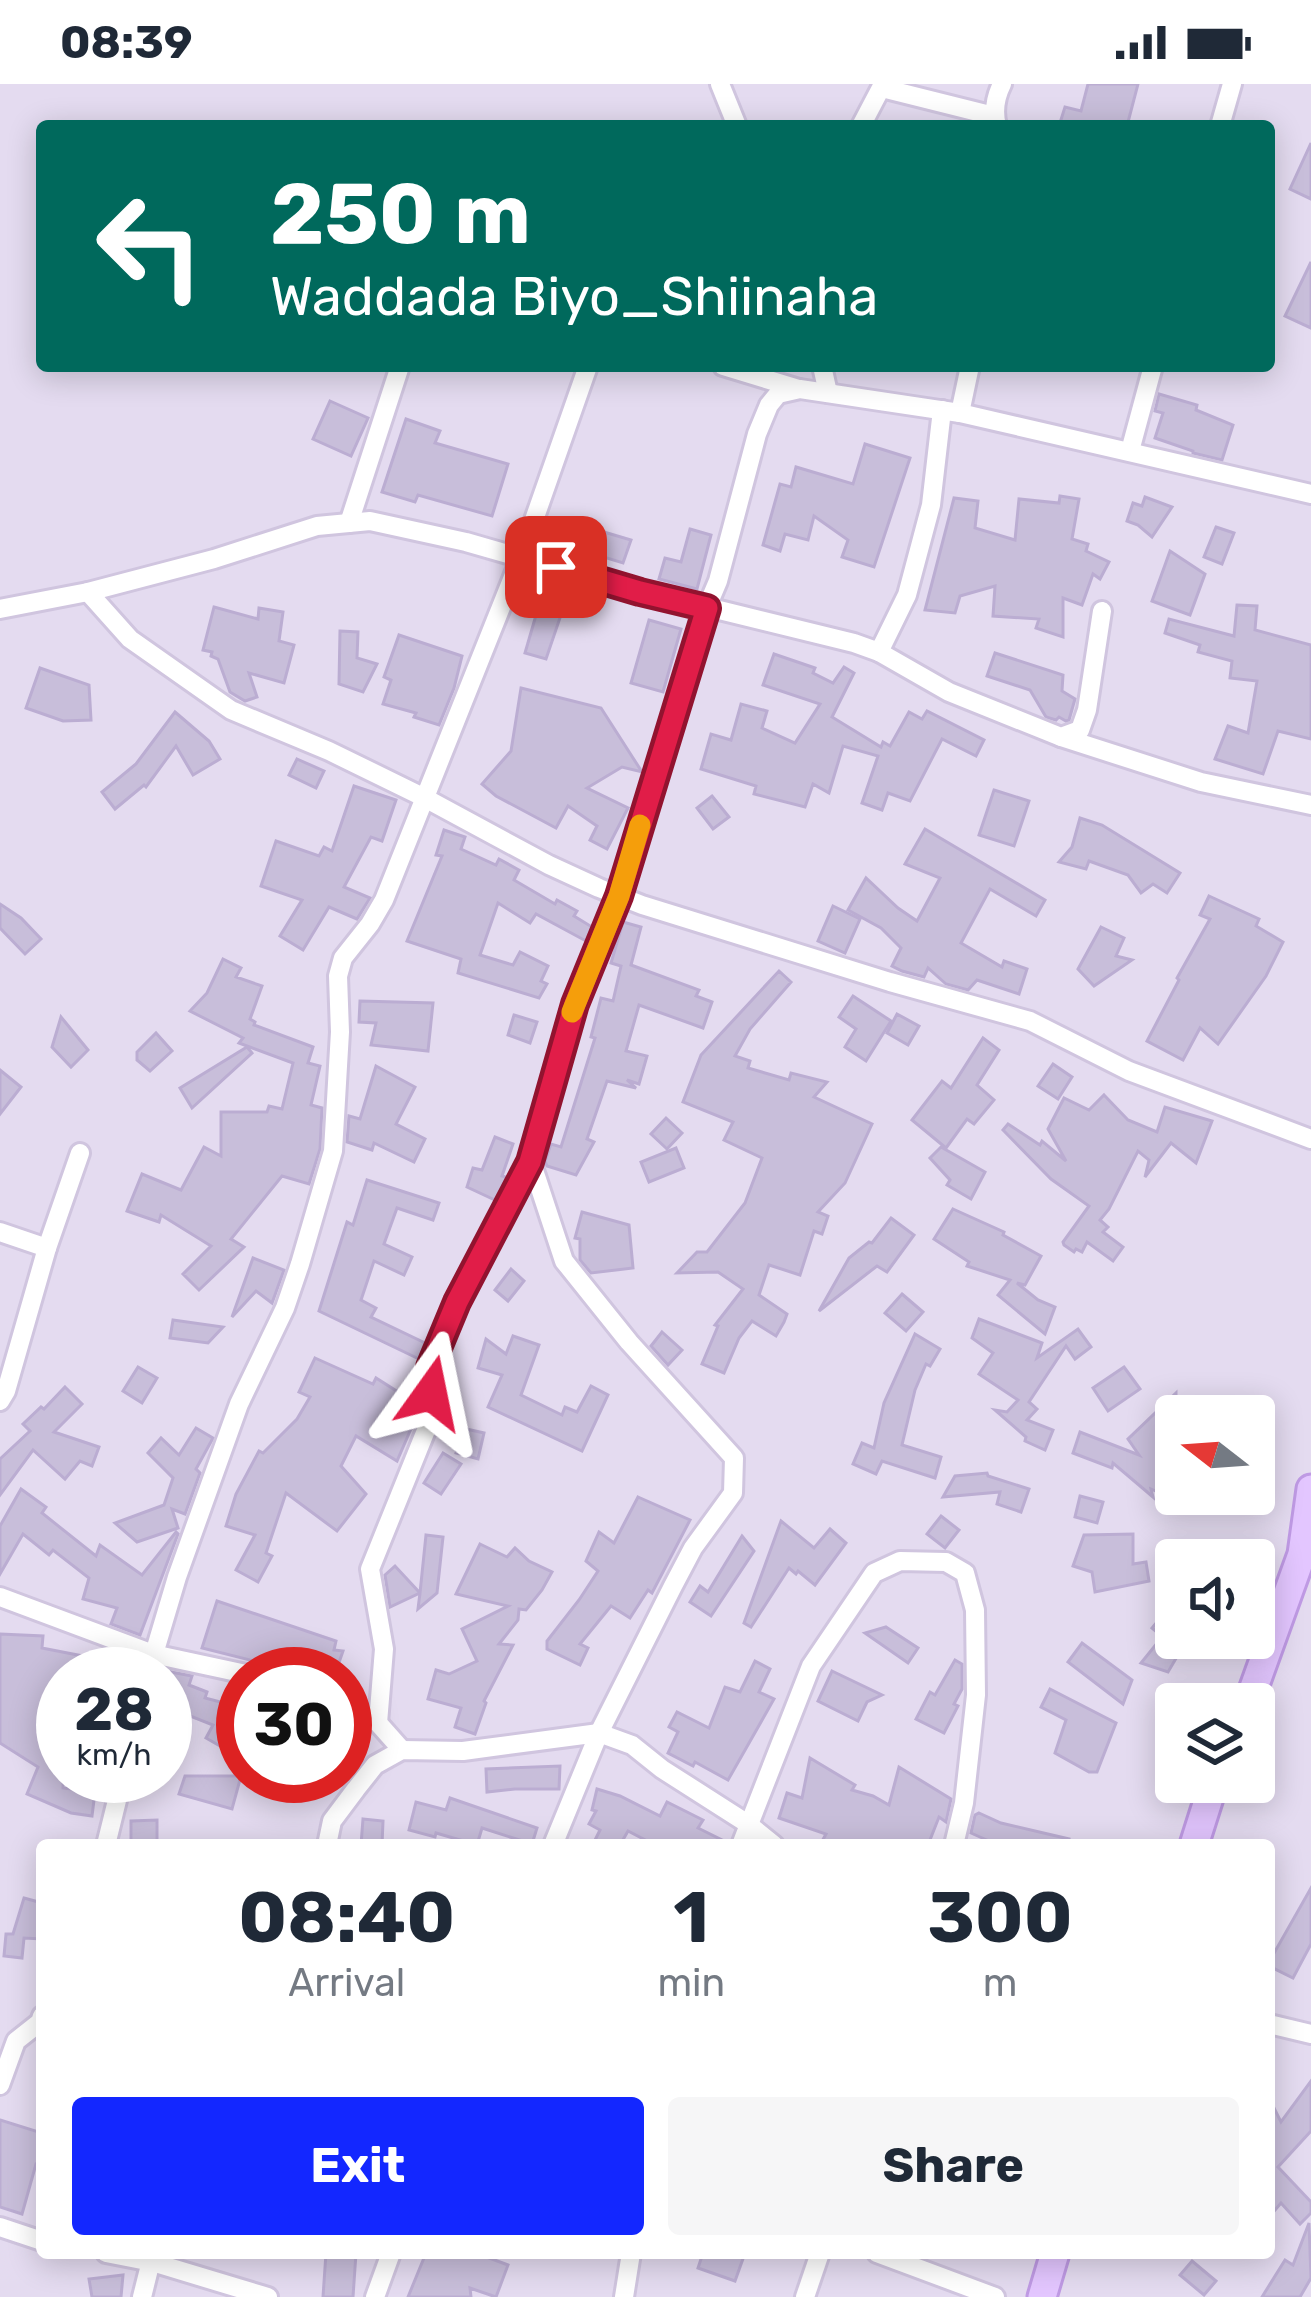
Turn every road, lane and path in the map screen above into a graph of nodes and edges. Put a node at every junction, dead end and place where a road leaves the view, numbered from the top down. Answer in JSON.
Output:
{"nodes":[{"id":1,"x":720,"y":84,"type":"edge"},
{"id":2,"x":1002,"y":84,"type":"edge"},
{"id":3,"x":1232,"y":84,"type":"edge"},
{"id":4,"x":883,"y":86,"type":"edge"},
{"id":5,"x":735,"y":120,"type":"edge"},
{"id":6,"x":864,"y":120,"type":"edge"},
{"id":7,"x":993,"y":120,"type":"edge"},
{"id":8,"x":996,"y":120,"type":"edge"},
{"id":9,"x":1222,"y":120,"type":"edge"},
{"id":10,"x":398,"y":372,"type":"edge"},
{"id":11,"x":586,"y":372,"type":"edge"},
{"id":12,"x":743,"y":372,"type":"edge"},
{"id":13,"x":823,"y":372,"type":"edge"},
{"id":14,"x":967,"y":372,"type":"edge"},
{"id":15,"x":1151,"y":372,"type":"edge"},
{"id":16,"x":800,"y":389,"type":"junction"},
{"id":17,"x":828,"y":393,"type":"junction"},
{"id":18,"x":951,"y":411,"type":"junction"},
{"id":19,"x":1130,"y":452,"type":"junction"},
{"id":20,"x":1311,"y":494,"type":"edge"},
{"id":21,"x":349,"y":523,"type":"junction"},
{"id":22,"x":520,"y":556,"type":"junction"},
{"id":23,"x":88,"y":592,"type":"junction"},
{"id":24,"x":707,"y":608,"type":"junction"},
{"id":25,"x":0,"y":609,"type":"edge"},
{"id":26,"x":1102,"y":611,"type":"dead end"},
{"id":27,"x":879,"y":652,"type":"junction"},
{"id":28,"x":1061,"y":737,"type":"junction"},
{"id":29,"x":423,"y":797,"type":"junction"},
{"id":30,"x":1311,"y":805,"type":"edge"},
{"id":31,"x":619,"y":896,"type":"junction"},
{"id":32,"x":1311,"y":1138,"type":"edge"},
{"id":33,"x":80,"y":1153,"type":"dead end"},
{"id":34,"x":530,"y":1162,"type":"junction"},
{"id":35,"x":0,"y":1232,"type":"edge"},
{"id":36,"x":47,"y":1248,"type":"junction"},
{"id":37,"x":0,"y":1401,"type":"edge"},
{"id":38,"x":1311,"y":1490,"type":"edge"},
{"id":39,"x":0,"y":1597,"type":"edge"},
{"id":40,"x":134,"y":1647,"type":"edge"},
{"id":41,"x":155,"y":1647,"type":"edge"},
{"id":42,"x":1256,"y":1683,"type":"edge"},
{"id":43,"x":372,"y":1720,"type":"edge"},
{"id":44,"x":378,"y":1723,"type":"junction"},
{"id":45,"x":598,"y":1733,"type":"junction"},
{"id":46,"x":402,"y":1750,"type":"junction"},
{"id":47,"x":116,"y":1803,"type":"edge"},
{"id":48,"x":1207,"y":1803,"type":"edge"},
{"id":49,"x":748,"y":1825,"type":"junction"},
{"id":50,"x":107,"y":1839,"type":"edge"},
{"id":51,"x":328,"y":1839,"type":"edge"},
{"id":52,"x":555,"y":1839,"type":"edge"},
{"id":53,"x":743,"y":1839,"type":"edge"},
{"id":54,"x":766,"y":1839,"type":"edge"},
{"id":55,"x":955,"y":1839,"type":"edge"},
{"id":56,"x":1196,"y":1839,"type":"edge"},
{"id":57,"x":36,"y":2025,"type":"edge"},
{"id":58,"x":1275,"y":2025,"type":"edge"},
{"id":59,"x":1310,"y":2031,"type":"edge"},
{"id":60,"x":0,"y":2085,"type":"edge"},
{"id":61,"x":0,"y":2227,"type":"edge"},
{"id":62,"x":36,"y":2239,"type":"edge"},
{"id":63,"x":152,"y":2259,"type":"edge"},
{"id":64,"x":159,"y":2259,"type":"edge"},
{"id":65,"x":389,"y":2259,"type":"edge"},
{"id":66,"x":630,"y":2259,"type":"edge"},
{"id":67,"x":818,"y":2259,"type":"edge"},
{"id":68,"x":893,"y":2259,"type":"edge"},
{"id":69,"x":1053,"y":2259,"type":"edge"},
{"id":70,"x":142,"y":2297,"type":"edge"},
{"id":71,"x":268,"y":2297,"type":"edge"},
{"id":72,"x":375,"y":2297,"type":"edge"},
{"id":73,"x":624,"y":2297,"type":"edge"},
{"id":74,"x":805,"y":2297,"type":"edge"},
{"id":75,"x":995,"y":2297,"type":"edge"},
{"id":76,"x":1042,"y":2297,"type":"edge"}],
"edges":[{"from":1,"to":5,"type":"street"},
{"from":2,"to":8,"type":"street"},
{"from":3,"to":9,"type":"street"},
{"from":4,"to":6,"type":"street"},
{"from":4,"to":7,"type":"street"},
{"from":10,"to":21,"type":"street"},
{"from":11,"to":22,"type":"street"},
{"from":12,"to":16,"type":"street"},
{"from":13,"to":17,"type":"street"},
{"from":14,"to":18,"type":"street"},
{"from":15,"to":19,"type":"street"},
{"from":16,"to":17,"type":"street"},
{"from":16,"to":24,"type":"street"},
{"from":17,"to":18,"type":"street"},
{"from":18,"to":19,"type":"street"},
{"from":18,"to":27,"type":"street"},
{"from":19,"to":20,"type":"street"},
{"from":21,"to":22,"type":"street"},
{"from":21,"to":23,"type":"street"},
{"from":22,"to":24,"type":"street"},
{"from":22,"to":29,"type":"street"},
{"from":23,"to":25,"type":"street"},
{"from":23,"to":29,"type":"street"},
{"from":24,"to":27,"type":"street"},
{"from":24,"to":31,"type":"street"},
{"from":26,"to":28,"type":"street"},
{"from":27,"to":28,"type":"street"},
{"from":28,"to":30,"type":"street"},
{"from":29,"to":31,"type":"street"},
{"from":29,"to":41,"type":"street"},
{"from":31,"to":32,"type":"street"},
{"from":31,"to":34,"type":"street"},
{"from":33,"to":36,"type":"street"},
{"from":34,"to":44,"type":"street"},
{"from":34,"to":45,"type":"street"},
{"from":35,"to":36,"type":"street"},
{"from":36,"to":37,"type":"street"},
{"from":38,"to":42,"type":"street"},
{"from":39,"to":40,"type":"street"},
{"from":43,"to":44,"type":"street"},
{"from":44,"to":46,"type":"street"},
{"from":45,"to":46,"type":"street"},
{"from":45,"to":49,"type":"street"},
{"from":45,"to":52,"type":"street"},
{"from":46,"to":51,"type":"street"},
{"from":47,"to":50,"type":"street"},
{"from":48,"to":56,"type":"street"},
{"from":49,"to":53,"type":"street"},
{"from":49,"to":54,"type":"street"},
{"from":49,"to":55,"type":"street"},
{"from":57,"to":60,"type":"street"},
{"from":58,"to":59,"type":"street"},
{"from":61,"to":62,"type":"street"},
{"from":63,"to":70,"type":"street"},
{"from":64,"to":71,"type":"street"},
{"from":65,"to":72,"type":"street"},
{"from":66,"to":73,"type":"street"},
{"from":67,"to":74,"type":"street"},
{"from":68,"to":75,"type":"street"},
{"from":69,"to":76,"type":"street"}]}
